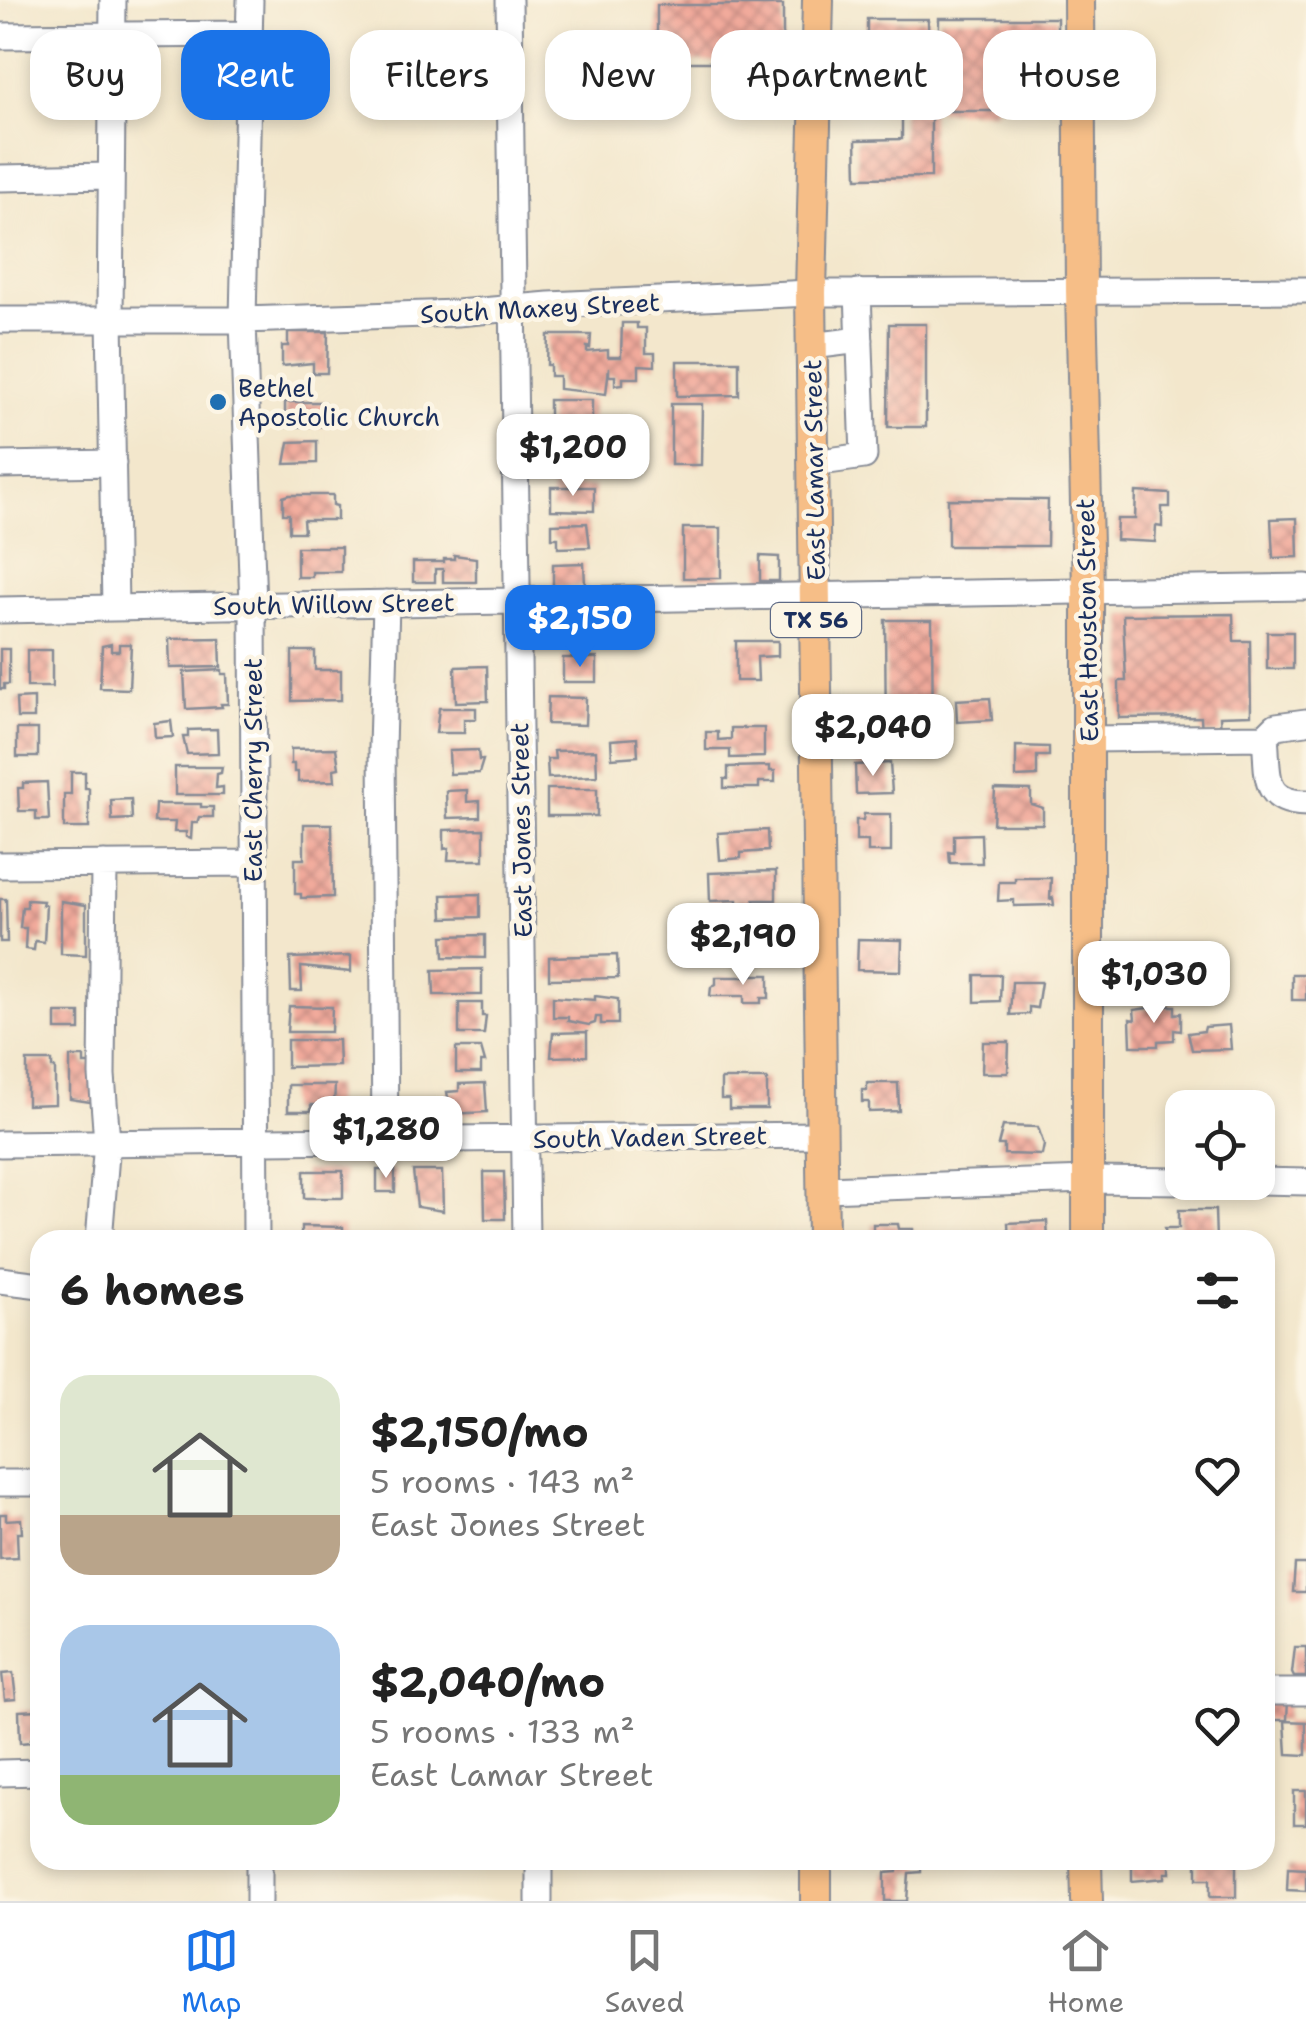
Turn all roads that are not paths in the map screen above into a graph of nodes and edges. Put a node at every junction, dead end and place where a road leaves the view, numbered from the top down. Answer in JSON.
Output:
{"nodes":[{"id":1,"x":113,"y":0,"type":"edge"},
{"id":2,"x":250,"y":0,"type":"edge"},
{"id":3,"x":509,"y":0,"type":"edge"},
{"id":4,"x":818,"y":0,"type":"edge"},
{"id":5,"x":1079,"y":0,"type":"edge"},
{"id":6,"x":113,"y":30,"type":"edge"},
{"id":7,"x":250,"y":30,"type":"edge"},
{"id":8,"x":1080,"y":30,"type":"edge"},
{"id":9,"x":0,"y":36,"type":"edge"},
{"id":10,"x":30,"y":36,"type":"edge"},
{"id":11,"x":112,"y":120,"type":"edge"},
{"id":12,"x":248,"y":120,"type":"edge"},
{"id":13,"x":1080,"y":120,"type":"edge"},
{"id":14,"x":112,"y":176,"type":"junction"},
{"id":15,"x":0,"y":178,"type":"edge"},
{"id":16,"x":1306,"y":290,"type":"edge"},
{"id":17,"x":1081,"y":291,"type":"junction"},
{"id":18,"x":811,"y":292,"type":"junction"},
{"id":19,"x":858,"y":292,"type":"junction"},
{"id":20,"x":511,"y":308,"type":"junction"},
{"id":21,"x":110,"y":318,"type":"junction"},
{"id":22,"x":0,"y":320,"type":"edge"},
{"id":23,"x":243,"y":320,"type":"junction"},
{"id":24,"x":860,"y":340,"type":"junction"},
{"id":25,"x":812,"y":346,"type":"junction"},
{"id":26,"x":112,"y":463,"type":"junction"},
{"id":27,"x":814,"y":463,"type":"junction"},
{"id":28,"x":0,"y":465,"type":"edge"},
{"id":29,"x":1306,"y":587,"type":"edge"},
{"id":30,"x":1088,"y":590,"type":"junction"},
{"id":31,"x":816,"y":595,"type":"junction"},
{"id":32,"x":518,"y":600,"type":"junction"},
{"id":33,"x":386,"y":603,"type":"junction"},
{"id":34,"x":253,"y":606,"type":"junction"},
{"id":35,"x":115,"y":608,"type":"junction"},
{"id":36,"x":0,"y":610,"type":"edge"},
{"id":37,"x":1306,"y":722,"type":"edge"},
{"id":38,"x":1265,"y":737,"type":"junction"},
{"id":39,"x":1088,"y":739,"type":"junction"},
{"id":40,"x":1306,"y":803,"type":"edge"},
{"id":41,"x":253,"y":863,"type":"junction"},
{"id":42,"x":0,"y":864,"type":"edge"},
{"id":43,"x":104,"y":864,"type":"junction"},
{"id":44,"x":820,"y":1135,"type":"junction"},
{"id":45,"x":524,"y":1138,"type":"junction"},
{"id":46,"x":385,"y":1139,"type":"junction"},
{"id":47,"x":256,"y":1140,"type":"junction"},
{"id":48,"x":107,"y":1142,"type":"junction"},
{"id":49,"x":0,"y":1144,"type":"edge"},
{"id":50,"x":1088,"y":1180,"type":"junction"},
{"id":51,"x":1165,"y":1181,"type":"edge"},
{"id":52,"x":1275,"y":1182,"type":"edge"},
{"id":53,"x":1306,"y":1182,"type":"edge"},
{"id":54,"x":824,"y":1189,"type":"junction"},
{"id":55,"x":100,"y":1230,"type":"edge"},
{"id":56,"x":256,"y":1230,"type":"edge"},
{"id":57,"x":526,"y":1230,"type":"edge"},
{"id":58,"x":823,"y":1230,"type":"edge"},
{"id":59,"x":1088,"y":1230,"type":"edge"},
{"id":60,"x":0,"y":1280,"type":"edge"},
{"id":61,"x":30,"y":1284,"type":"edge"},
{"id":62,"x":0,"y":1483,"type":"edge"},
{"id":63,"x":30,"y":1483,"type":"edge"},
{"id":64,"x":1275,"y":1692,"type":"edge"},
{"id":65,"x":1306,"y":1692,"type":"edge"},
{"id":66,"x":30,"y":1772,"type":"edge"},
{"id":67,"x":0,"y":1773,"type":"edge"},
{"id":68,"x":259,"y":1870,"type":"edge"},
{"id":69,"x":538,"y":1870,"type":"edge"},
{"id":70,"x":816,"y":1870,"type":"edge"},
{"id":71,"x":1086,"y":1870,"type":"edge"},
{"id":72,"x":260,"y":1901,"type":"edge"},
{"id":73,"x":540,"y":1901,"type":"edge"},
{"id":74,"x":816,"y":1901,"type":"edge"},
{"id":75,"x":1087,"y":1901,"type":"edge"}],
"edges":[{"from":1,"to":6,"type":"street"},
{"from":2,"to":7,"type":"street","name":"East Cherry Street"},
{"from":3,"to":20,"type":"street","name":"East Jones Street"},
{"from":4,"to":18,"type":"main road","name":"East Lamar Street","number":"TX 56"},
{"from":5,"to":8,"type":"main road","name":"East Houston Street"},
{"from":9,"to":10,"type":"street"},
{"from":11,"to":14,"type":"street"},
{"from":12,"to":23,"type":"street","name":"East Cherry Street"},
{"from":13,"to":17,"type":"main road","name":"East Houston Street"},
{"from":14,"to":15,"type":"street"},
{"from":14,"to":21,"type":"street"},
{"from":16,"to":17,"type":"street","name":"South Maxey Street"},
{"from":17,"to":19,"type":"street","name":"South Maxey Street"},
{"from":17,"to":30,"type":"main road","name":"East Houston Street"},
{"from":18,"to":19,"type":"street","name":"South Maxey Street"},
{"from":18,"to":20,"type":"street","name":"South Maxey Street"},
{"from":18,"to":25,"type":"main road","name":"East Lamar Street","number":"TX 56"},
{"from":19,"to":24,"type":"street"},
{"from":20,"to":23,"type":"street","name":"South Maxey Street"},
{"from":20,"to":32,"type":"street","name":"East Jones Street"},
{"from":21,"to":22,"type":"street","name":"South Maxey Street"},
{"from":21,"to":23,"type":"street","name":"South Maxey Street"},
{"from":21,"to":26,"type":"street"},
{"from":23,"to":34,"type":"street","name":"East Cherry Street"},
{"from":24,"to":25,"type":"street"},
{"from":24,"to":27,"type":"street"},
{"from":25,"to":27,"type":"main road","name":"East Lamar Street","number":"TX 56"},
{"from":26,"to":28,"type":"street"},
{"from":26,"to":35,"type":"street"},
{"from":27,"to":31,"type":"main road","name":"East Lamar Street","number":"TX 56"},
{"from":29,"to":30,"type":"street","name":"South Willow Street"},
{"from":30,"to":31,"type":"street","name":"South Willow Street"},
{"from":30,"to":39,"type":"main road","name":"East Houston Street"},
{"from":31,"to":32,"type":"street","name":"South Willow Street"},
{"from":31,"to":44,"type":"main road","name":"East Lamar Street","number":"TX 56"},
{"from":32,"to":33,"type":"street","name":"South Willow Street"},
{"from":32,"to":45,"type":"street","name":"East Jones Street"},
{"from":33,"to":34,"type":"street","name":"South Willow Street"},
{"from":33,"to":46,"type":"street"},
{"from":34,"to":35,"type":"street","name":"South Willow Street"},
{"from":34,"to":41,"type":"street","name":"East Cherry Street"},
{"from":35,"to":36,"type":"street","name":"South Willow Street"},
{"from":37,"to":38,"type":"street"},
{"from":38,"to":39,"type":"street"},
{"from":38,"to":40,"type":"street"},
{"from":39,"to":50,"type":"main road","name":"East Houston Street"},
{"from":41,"to":43,"type":"street"},
{"from":41,"to":47,"type":"street","name":"East Cherry Street"},
{"from":42,"to":43,"type":"street"},
{"from":43,"to":48,"type":"street"},
{"from":44,"to":45,"type":"street","name":"South Vaden Street"},
{"from":44,"to":54,"type":"main road","name":"East Lamar Street","number":"TX 56"},
{"from":45,"to":46,"type":"street","name":"South Vaden Street"},
{"from":45,"to":57,"type":"street","name":"East Jones Street"},
{"from":46,"to":47,"type":"street","name":"South Vaden Street"},
{"from":47,"to":48,"type":"street","name":"South Vaden Street"},
{"from":47,"to":56,"type":"street","name":"East Cherry Street"},
{"from":48,"to":49,"type":"street","name":"South Vaden Street"},
{"from":48,"to":55,"type":"street"},
{"from":50,"to":51,"type":"street"},
{"from":50,"to":54,"type":"street"},
{"from":50,"to":59,"type":"main road","name":"East Houston Street"},
{"from":52,"to":53,"type":"street"},
{"from":54,"to":58,"type":"main road","name":"East Lamar Street","number":"TX 56"},
{"from":60,"to":61,"type":"street"},
{"from":62,"to":63,"type":"street"},
{"from":64,"to":65,"type":"street"},
{"from":66,"to":67,"type":"street"},
{"from":68,"to":72,"type":"street"},
{"from":69,"to":73,"type":"street"},
{"from":70,"to":74,"type":"main road"},
{"from":71,"to":75,"type":"main road"}]}
